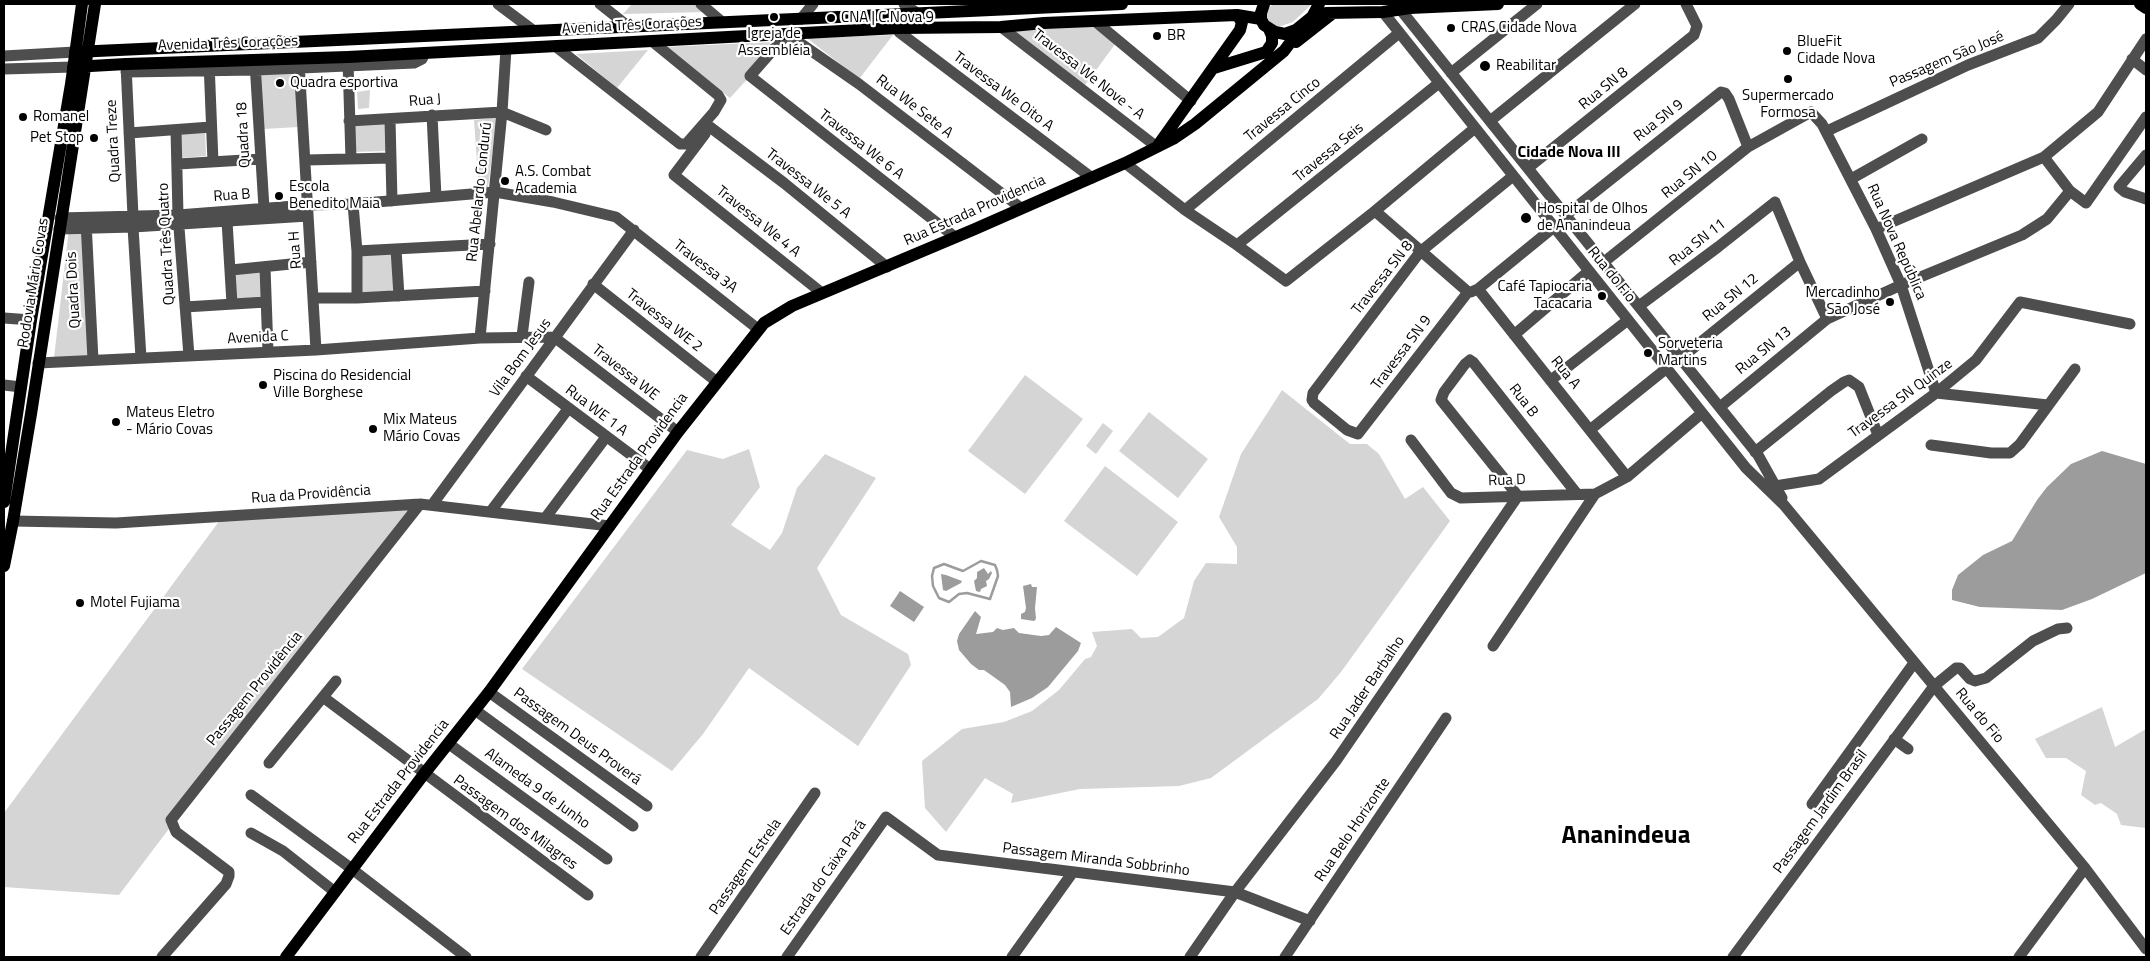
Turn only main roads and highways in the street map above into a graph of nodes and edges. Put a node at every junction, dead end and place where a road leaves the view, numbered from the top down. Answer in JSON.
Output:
{"nodes":[{"id":1,"x":82,"y":4,"type":"edge"},
{"id":2,"x":95,"y":4,"type":"edge"},
{"id":3,"x":1118,"y":4,"type":"edge"},
{"id":4,"x":1122,"y":4,"type":"edge"},
{"id":5,"x":1264,"y":4,"type":"edge"},
{"id":6,"x":1319,"y":4,"type":"edge"},
{"id":7,"x":1498,"y":4,"type":"edge"},
{"id":8,"x":2140,"y":4,"type":"edge"},
{"id":9,"x":1019,"y":6,"type":"edge"},
{"id":10,"x":1407,"y":7,"type":"edge"},
{"id":11,"x":1365,"y":8,"type":"edge"},
{"id":12,"x":2146,"y":8,"type":"edge"},
{"id":13,"x":1334,"y":13,"type":"junction"},
{"id":14,"x":1237,"y":15,"type":"junction"},
{"id":15,"x":797,"y":19,"type":"junction"},
{"id":16,"x":1308,"y":20,"type":"junction"},
{"id":17,"x":1265,"y":24,"type":"junction"},
{"id":18,"x":787,"y":34,"type":"junction"},
{"id":19,"x":424,"y":37,"type":"junction"},
{"id":20,"x":1284,"y":51,"type":"junction"},
{"id":21,"x":81,"y":52,"type":"junction"},
{"id":22,"x":425,"y":53,"type":"junction"},
{"id":23,"x":79,"y":67,"type":"junction"},
{"id":24,"x":1214,"y":68,"type":"junction"},
{"id":25,"x":1157,"y":147,"type":"junction"},
{"id":26,"x":20,"y":438,"type":"junction"},
{"id":27,"x":6,"y":473,"type":"edge"},
{"id":28,"x":9,"y":496,"type":"edge"},
{"id":29,"x":4,"y":566,"type":"edge"},
{"id":30,"x":286,"y":957,"type":"edge"}],
"edges":[{"from":1,"to":21,"type":"main road","name":"Rodovia Mário Covas"},
{"from":2,"to":21,"type":"main road","name":"Rodovia Mário Covas"},
{"from":3,"to":4,"type":"main road","name":"Avenida Três Corações"},
{"from":3,"to":9,"type":"main road","name":"Avenida Três Corações"},
{"from":5,"to":17,"type":"main road"},
{"from":6,"to":16,"type":"main road","name":"Rua Estrada Providencia"},
{"from":7,"to":10,"type":"main road","name":"Avenida Três Corações"},
{"from":8,"to":12,"type":"main road"},
{"from":9,"to":15,"type":"main road","name":"Avenida Três Corações"},
{"from":10,"to":11,"type":"main road","name":"Avenida Três Corações"},
{"from":11,"to":13,"type":"main road","name":"Avenida Três Corações"},
{"from":13,"to":16,"type":"main road","name":"Avenida Três Corações"},
{"from":13,"to":20,"type":"main road"},
{"from":14,"to":17,"type":"main road","name":"Avenida Três Corações"},
{"from":14,"to":18,"type":"main road","name":"Avenida Três Corações"},
{"from":14,"to":24,"type":"main road","name":"Rua Estrada Providencia"},
{"from":15,"to":18,"type":"main road"},
{"from":15,"to":19,"type":"main road","name":"Avenida Três Corações"},
{"from":16,"to":17,"type":"main road","name":"Avenida Três Corações"},
{"from":16,"to":20,"type":"main road","name":"Rua Estrada Providencia"},
{"from":17,"to":24,"type":"main road"},
{"from":18,"to":22,"type":"main road","name":"Avenida Três Corações"},
{"from":19,"to":21,"type":"main road","name":"Avenida Três Corações"},
{"from":19,"to":22,"type":"main road"},
{"from":20,"to":25,"type":"main road","name":"Rua Estrada Providencia"},
{"from":21,"to":23,"type":"main road","name":"Rodovia Mário Covas"},
{"from":22,"to":23,"type":"main road","name":"Avenida Três Corações"},
{"from":23,"to":26,"type":"main road","name":"Rodovia Mário Covas"},
{"from":23,"to":26,"type":"main road","name":"Rodovia Mário Covas"},
{"from":24,"to":25,"type":"main road","name":"Rua Estrada Providencia"},
{"from":25,"to":30,"type":"main road","name":"Rua Estrada Providencia"},
{"from":26,"to":27,"type":"main road","name":"Rodovia Mário Covas"},
{"from":26,"to":28,"type":"main road","name":"Rodovia Mário Covas"},
{"from":27,"to":28,"type":"main road","name":"Rodovia Mário Covas"},
{"from":28,"to":29,"type":"main road","name":"Rodovia Mário Covas"}]}
